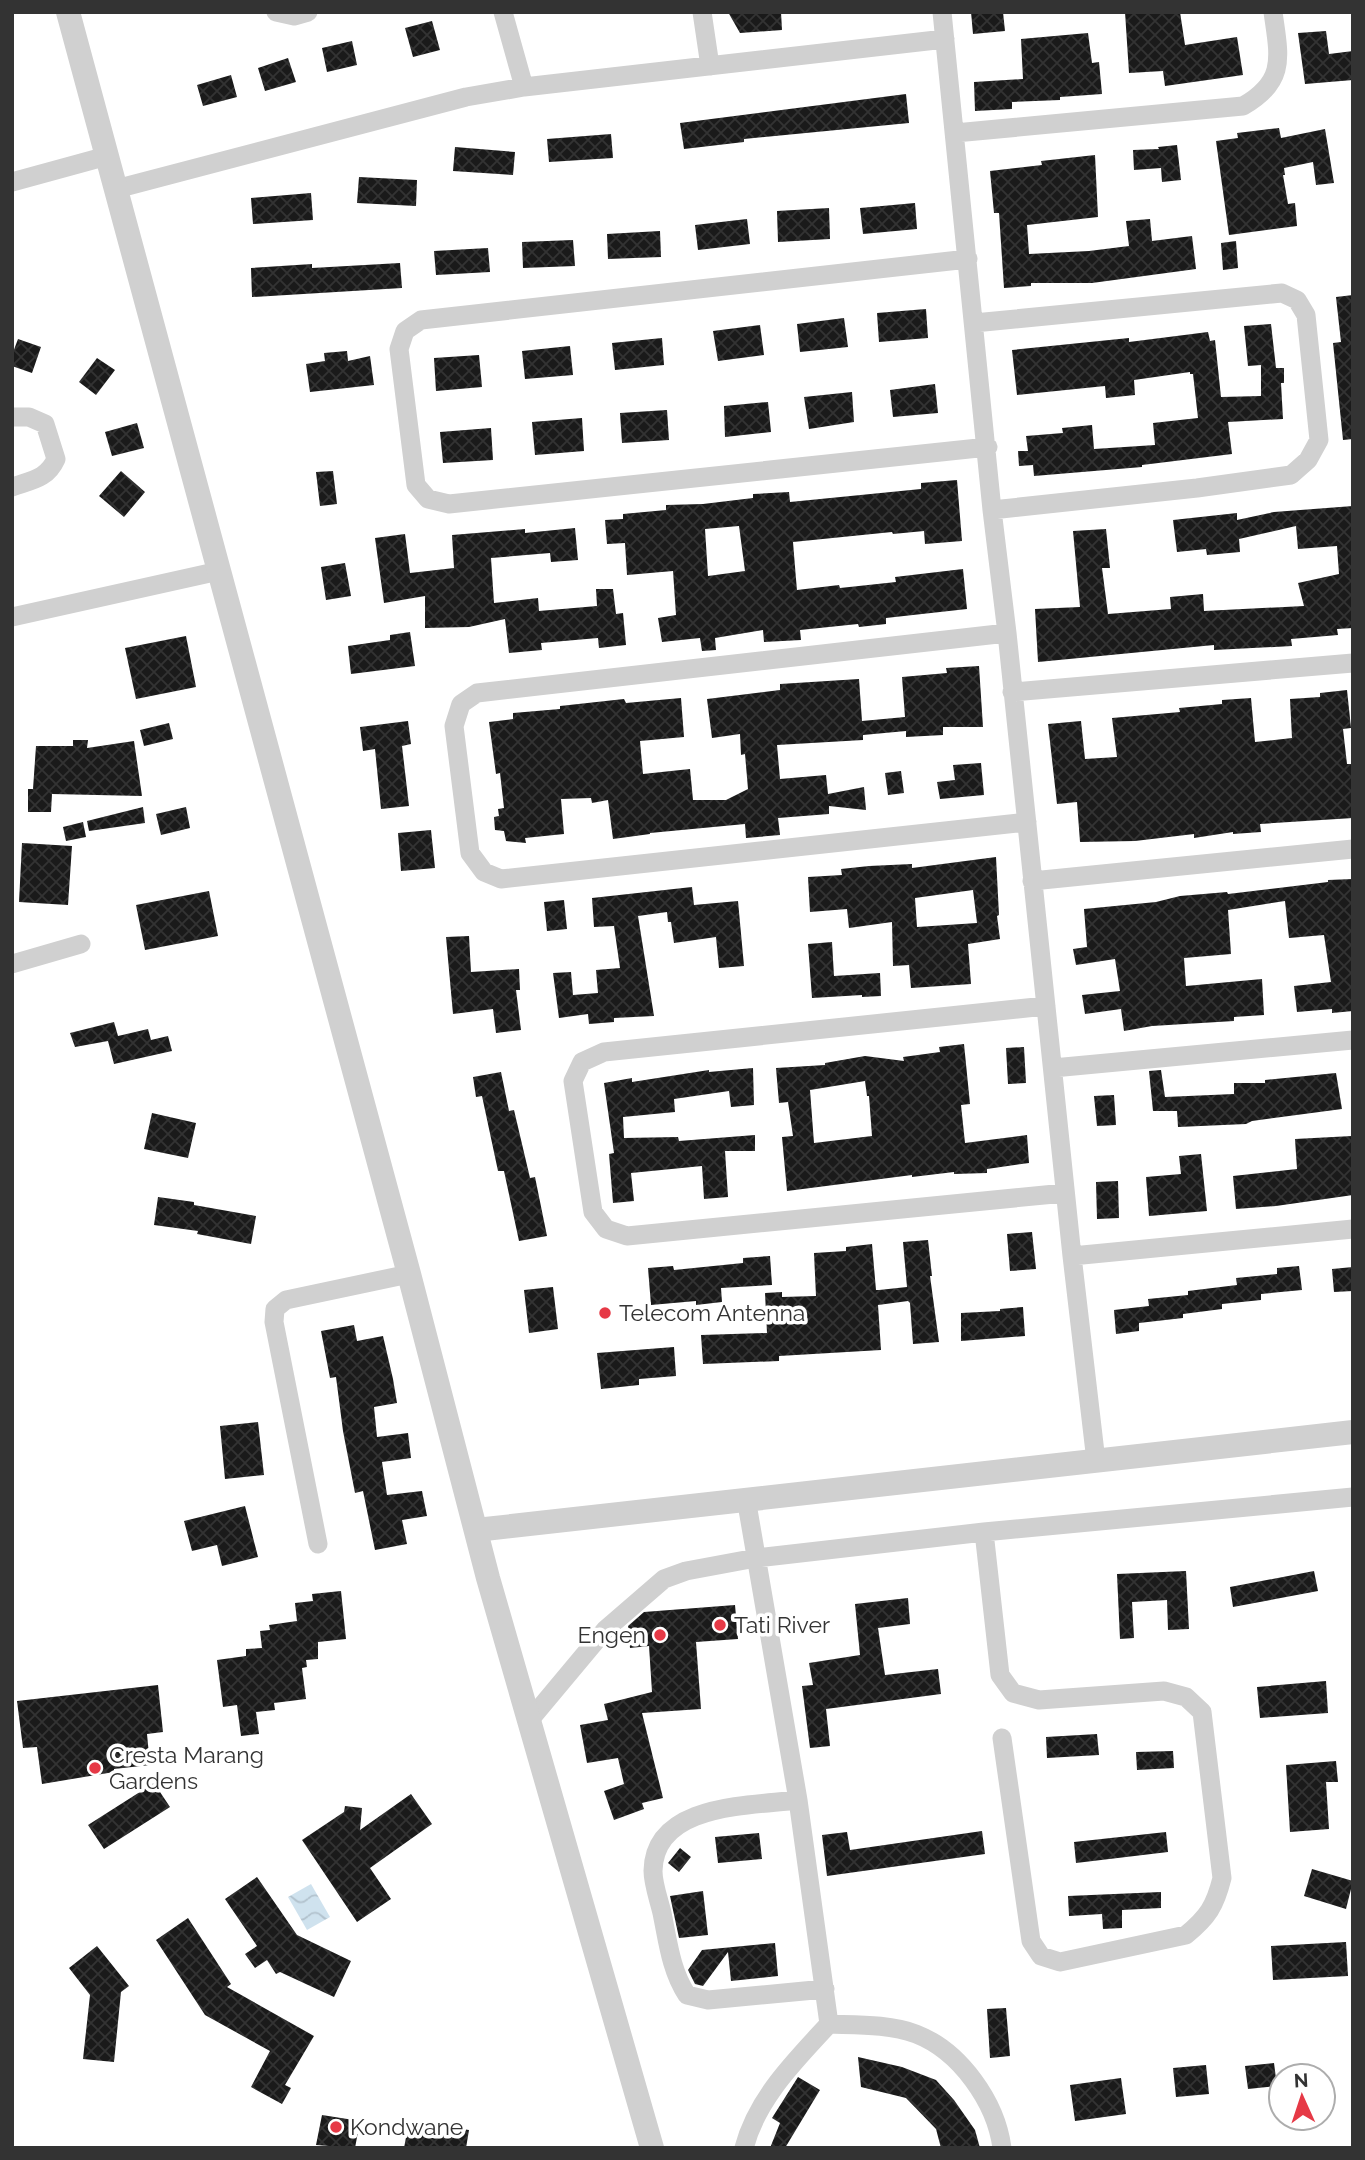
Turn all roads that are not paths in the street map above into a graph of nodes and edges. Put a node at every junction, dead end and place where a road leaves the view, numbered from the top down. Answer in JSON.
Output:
{"nodes":[{"id":1,"x":68,"y":12,"type":"edge"},
{"id":2,"x":276,"y":12,"type":"edge"},
{"id":3,"x":308,"y":12,"type":"edge"},
{"id":4,"x":503,"y":12,"type":"edge"},
{"id":5,"x":702,"y":12,"type":"edge"},
{"id":6,"x":942,"y":12,"type":"edge"},
{"id":7,"x":1273,"y":12,"type":"edge"},
{"id":8,"x":945,"y":39,"type":"junction"},
{"id":9,"x":710,"y":66,"type":"junction"},
{"id":10,"x":524,"y":87,"type":"junction"},
{"id":11,"x":955,"y":133,"type":"junction"},
{"id":12,"x":107,"y":156,"type":"junction"},
{"id":13,"x":12,"y":182,"type":"edge"},
{"id":14,"x":116,"y":190,"type":"junction"},
{"id":15,"x":968,"y":259,"type":"junction"},
{"id":16,"x":974,"y":323,"type":"junction"},
{"id":17,"x":12,"y":417,"type":"edge"},
{"id":18,"x":988,"y":447,"type":"junction"},
{"id":19,"x":12,"y":487,"type":"edge"},
{"id":20,"x":992,"y":510,"type":"junction"},
{"id":21,"x":219,"y":571,"type":"junction"},
{"id":22,"x":12,"y":617,"type":"edge"},
{"id":23,"x":1007,"y":633,"type":"junction"},
{"id":24,"x":1353,"y":663,"type":"edge"},
{"id":25,"x":1013,"y":692,"type":"junction"},
{"id":26,"x":1027,"y":822,"type":"junction"},
{"id":27,"x":1353,"y":849,"type":"edge"},
{"id":28,"x":1032,"y":881,"type":"junction"},
{"id":29,"x":81,"y":944,"type":"dead end"},
{"id":30,"x":12,"y":964,"type":"edge"},
{"id":31,"x":1046,"y":1006,"type":"junction"},
{"id":32,"x":1353,"y":1040,"type":"edge"},
{"id":33,"x":1053,"y":1068,"type":"junction"},
{"id":34,"x":1065,"y":1193,"type":"junction"},
{"id":35,"x":1353,"y":1229,"type":"edge"},
{"id":36,"x":1072,"y":1256,"type":"junction"},
{"id":37,"x":409,"y":1274,"type":"junction"},
{"id":38,"x":1353,"y":1433,"type":"edge"},
{"id":39,"x":1096,"y":1461,"type":"junction"},
{"id":40,"x":1353,"y":1497,"type":"edge"},
{"id":41,"x":746,"y":1498,"type":"junction"},
{"id":42,"x":476,"y":1530,"type":"junction"},
{"id":43,"x":984,"y":1532,"type":"junction"},
{"id":44,"x":318,"y":1544,"type":"dead end"},
{"id":45,"x":756,"y":1558,"type":"junction"},
{"id":46,"x":529,"y":1721,"type":"junction"},
{"id":47,"x":1002,"y":1738,"type":"dead end"},
{"id":48,"x":798,"y":1800,"type":"junction"},
{"id":49,"x":825,"y":1989,"type":"junction"},
{"id":50,"x":829,"y":2024,"type":"junction"},
{"id":51,"x":652,"y":2148,"type":"edge"},
{"id":52,"x":744,"y":2148,"type":"edge"},
{"id":53,"x":1002,"y":2148,"type":"edge"}],
"edges":[{"from":1,"to":12,"type":"street"},
{"from":2,"to":3,"type":"street"},
{"from":4,"to":10,"type":"street"},
{"from":5,"to":9,"type":"street"},
{"from":6,"to":8,"type":"street"},
{"from":7,"to":11,"type":"street"},
{"from":8,"to":9,"type":"street"},
{"from":8,"to":11,"type":"street"},
{"from":9,"to":10,"type":"street"},
{"from":10,"to":14,"type":"street"},
{"from":11,"to":15,"type":"street"},
{"from":12,"to":13,"type":"street"},
{"from":12,"to":14,"type":"street"},
{"from":14,"to":21,"type":"street"},
{"from":15,"to":16,"type":"street"},
{"from":15,"to":18,"type":"street"},
{"from":16,"to":18,"type":"street"},
{"from":16,"to":20,"type":"street"},
{"from":17,"to":19,"type":"street"},
{"from":18,"to":20,"type":"street"},
{"from":20,"to":23,"type":"street"},
{"from":21,"to":22,"type":"street"},
{"from":21,"to":37,"type":"street"},
{"from":23,"to":25,"type":"street"},
{"from":23,"to":26,"type":"street"},
{"from":24,"to":25,"type":"street"},
{"from":25,"to":26,"type":"street"},
{"from":26,"to":28,"type":"street"},
{"from":27,"to":28,"type":"street"},
{"from":28,"to":31,"type":"street"},
{"from":29,"to":30,"type":"street"},
{"from":31,"to":33,"type":"street"},
{"from":31,"to":34,"type":"street"},
{"from":32,"to":33,"type":"street"},
{"from":33,"to":34,"type":"street"},
{"from":34,"to":36,"type":"street"},
{"from":35,"to":36,"type":"street"},
{"from":36,"to":39,"type":"street"},
{"from":37,"to":42,"type":"street"},
{"from":37,"to":44,"type":"street"},
{"from":38,"to":39,"type":"street"},
{"from":39,"to":41,"type":"street"},
{"from":40,"to":43,"type":"street"},
{"from":41,"to":42,"type":"street"},
{"from":41,"to":45,"type":"street"},
{"from":42,"to":46,"type":"street"},
{"from":43,"to":45,"type":"street"},
{"from":43,"to":47,"type":"street"},
{"from":45,"to":46,"type":"street"},
{"from":45,"to":48,"type":"street"},
{"from":46,"to":51,"type":"street"},
{"from":48,"to":49,"type":"street"},
{"from":48,"to":49,"type":"street"},
{"from":49,"to":50,"type":"street"},
{"from":50,"to":52,"type":"street"},
{"from":50,"to":53,"type":"street"}]}
